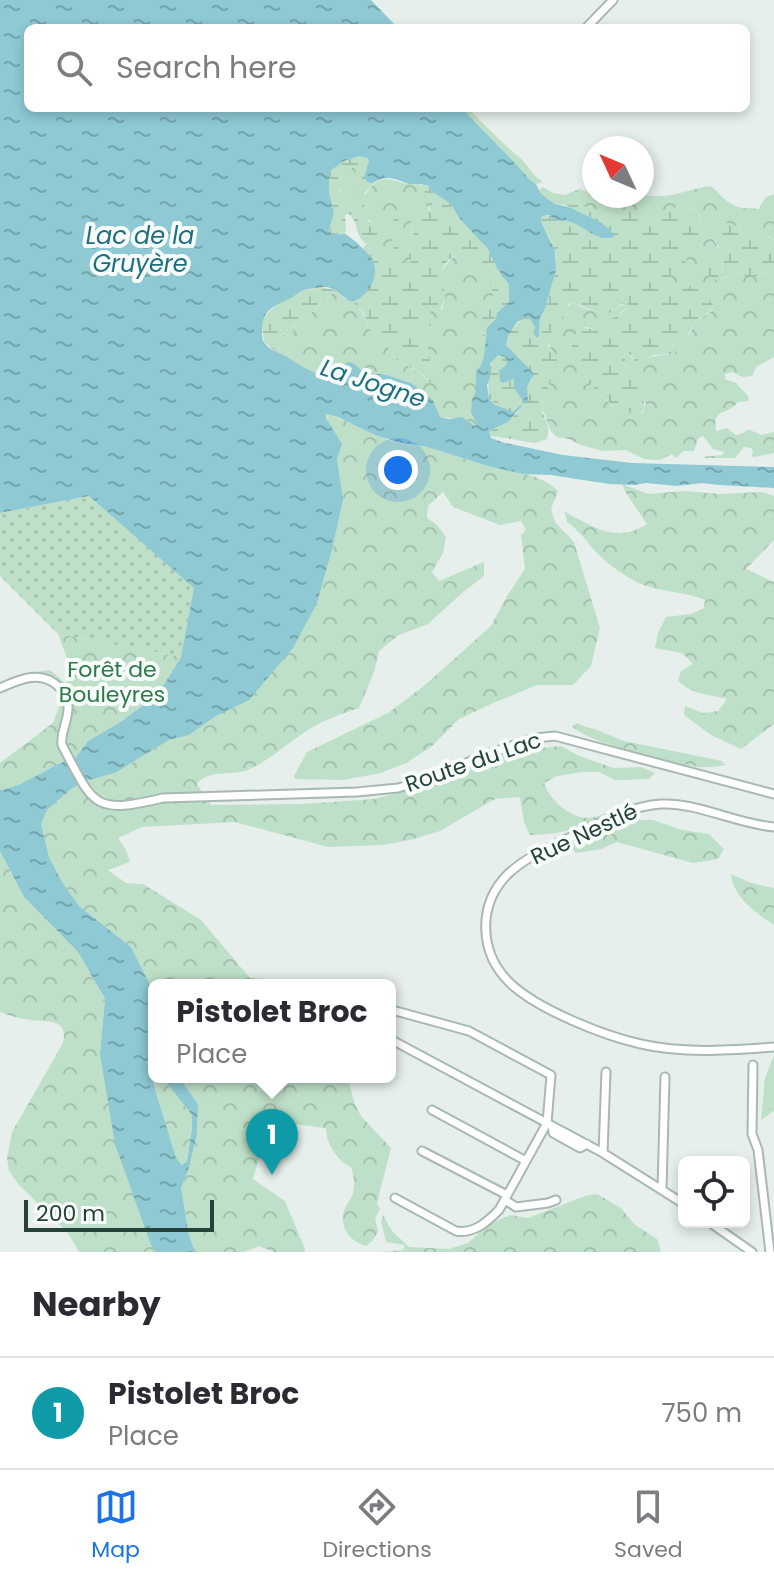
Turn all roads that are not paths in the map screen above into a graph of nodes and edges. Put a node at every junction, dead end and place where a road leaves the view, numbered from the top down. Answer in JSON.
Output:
{"nodes":[{"id":1,"x":613,"y":0,"type":"edge"},
{"id":2,"x":590,"y":24,"type":"edge"},
{"id":3,"x":0,"y":688,"type":"edge"},
{"id":4,"x":774,"y":794,"type":"edge"},
{"id":5,"x":774,"y":827,"type":"edge"},
{"id":6,"x":396,"y":1011,"type":"edge"},
{"id":7,"x":396,"y":1042,"type":"edge"},
{"id":8,"x":774,"y":1047,"type":"edge"},
{"id":9,"x":753,"y":1065,"type":"dead end"},
{"id":10,"x":606,"y":1072,"type":"dead end"},
{"id":11,"x":665,"y":1077,"type":"dead end"},
{"id":12,"x":432,"y":1110,"type":"dead end"},
{"id":13,"x":550,"y":1124,"type":"junction"},
{"id":14,"x":422,"y":1151,"type":"dead end"},
{"id":15,"x":603,"y":1153,"type":"junction"},
{"id":16,"x":526,"y":1161,"type":"junction"},
{"id":17,"x":662,"y":1189,"type":"junction"},
{"id":18,"x":395,"y":1198,"type":"dead end"},
{"id":19,"x":506,"y":1198,"type":"junction"},
{"id":20,"x":556,"y":1200,"type":"dead end"},
{"id":21,"x":678,"y":1200,"type":"edge"},
{"id":22,"x":718,"y":1228,"type":"edge"},
{"id":23,"x":752,"y":1252,"type":"edge"},
{"id":24,"x":770,"y":1252,"type":"edge"}],
"edges":[{"from":1,"to":2,"type":"street"},
{"from":3,"to":4,"type":"street","name":"Route du Lac"},
{"from":5,"to":8,"type":"street","name":"Rue Nestlé"},
{"from":6,"to":13,"type":"street"},
{"from":7,"to":13,"type":"street"},
{"from":9,"to":24,"type":"street"},
{"from":10,"to":15,"type":"street"},
{"from":11,"to":17,"type":"street"},
{"from":12,"to":16,"type":"street"},
{"from":13,"to":15,"type":"street"},
{"from":13,"to":16,"type":"street"},
{"from":14,"to":19,"type":"street"},
{"from":15,"to":17,"type":"street"},
{"from":16,"to":19,"type":"street"},
{"from":17,"to":21,"type":"street"},
{"from":18,"to":19,"type":"street"},
{"from":19,"to":20,"type":"street"},
{"from":22,"to":23,"type":"street"}]}
